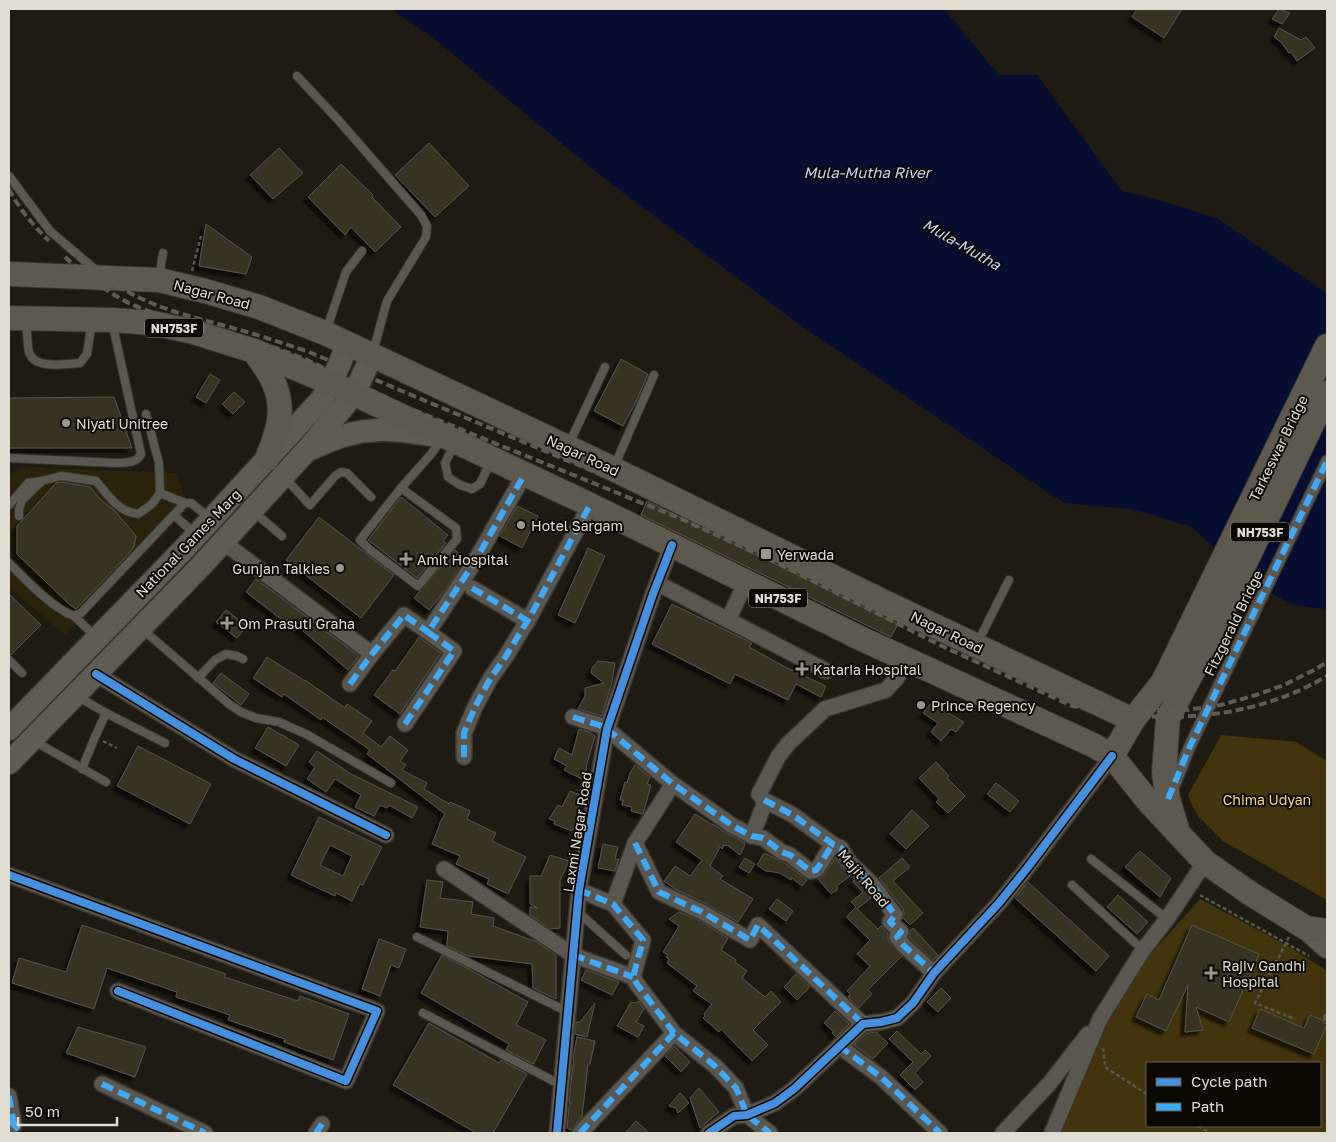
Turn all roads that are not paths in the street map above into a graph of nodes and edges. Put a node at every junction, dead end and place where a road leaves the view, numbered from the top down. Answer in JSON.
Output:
{"nodes":[{"id":1,"x":296,"y":76,"type":"dead end"},
{"id":2,"x":9,"y":176,"type":"edge"},
{"id":3,"x":362,"y":251,"type":"dead end"},
{"id":4,"x":163,"y":253,"type":"dead end"},
{"id":5,"x":9,"y":274,"type":"edge"},
{"id":6,"x":105,"y":277,"type":"junction"},
{"id":7,"x":159,"y":280,"type":"junction"},
{"id":8,"x":17,"y":318,"type":"edge"},
{"id":9,"x":102,"y":320,"type":"junction"},
{"id":10,"x":325,"y":333,"type":"junction"},
{"id":11,"x":348,"y":344,"type":"junction"},
{"id":12,"x":1327,"y":346,"type":"edge"},
{"id":13,"x":254,"y":351,"type":"junction"},
{"id":14,"x":372,"y":355,"type":"junction"},
{"id":15,"x":605,"y":367,"type":"dead end"},
{"id":16,"x":654,"y":375,"type":"dead end"},
{"id":17,"x":331,"y":383,"type":"junction"},
{"id":18,"x":1327,"y":393,"type":"edge"},
{"id":19,"x":354,"y":394,"type":"junction"},
{"id":20,"x":146,"y":414,"type":"dead end"},
{"id":21,"x":450,"y":439,"type":"junction"},
{"id":22,"x":568,"y":447,"type":"junction"},
{"id":23,"x":307,"y":450,"type":"junction"},
{"id":24,"x":9,"y":458,"type":"edge"},
{"id":25,"x":267,"y":459,"type":"junction"},
{"id":26,"x":491,"y":459,"type":"junction"},
{"id":27,"x":1327,"y":461,"type":"edge"},
{"id":28,"x":613,"y":469,"type":"junction"},
{"id":29,"x":524,"y":474,"type":"junction"},
{"id":30,"x":283,"y":477,"type":"junction"},
{"id":31,"x":42,"y":481,"type":"junction"},
{"id":32,"x":401,"y":488,"type":"junction"},
{"id":33,"x":160,"y":493,"type":"junction"},
{"id":34,"x":371,"y":497,"type":"dead end"},
{"id":35,"x":185,"y":504,"type":"junction"},
{"id":36,"x":9,"y":505,"type":"edge"},
{"id":37,"x":590,"y":505,"type":"junction"},
{"id":38,"x":252,"y":510,"type":"junction"},
{"id":39,"x":174,"y":515,"type":"junction"},
{"id":40,"x":19,"y":516,"type":"dead end"},
{"id":41,"x":212,"y":519,"type":"junction"},
{"id":42,"x":197,"y":536,"type":"junction"},
{"id":43,"x":282,"y":536,"type":"dead end"},
{"id":44,"x":223,"y":542,"type":"junction"},
{"id":45,"x":672,"y":545,"type":"junction"},
{"id":46,"x":9,"y":563,"type":"edge"},
{"id":47,"x":1009,"y":580,"type":"dead end"},
{"id":48,"x":746,"y":582,"type":"junction"},
{"id":49,"x":657,"y":583,"type":"junction"},
{"id":50,"x":472,"y":588,"type":"dead end"},
{"id":51,"x":74,"y":616,"type":"junction"},
{"id":52,"x":528,"y":620,"type":"junction"},
{"id":53,"x":728,"y":620,"type":"junction"},
{"id":54,"x":140,"y":628,"type":"junction"},
{"id":55,"x":428,"y":632,"type":"junction"},
{"id":56,"x":97,"y":637,"type":"junction"},
{"id":57,"x":976,"y":646,"type":"junction"},
{"id":58,"x":372,"y":654,"type":"junction"},
{"id":59,"x":243,"y":659,"type":"dead end"},
{"id":60,"x":904,"y":659,"type":"junction"},
{"id":61,"x":9,"y":660,"type":"edge"},
{"id":62,"x":1184,"y":664,"type":"junction"},
{"id":63,"x":826,"y":671,"type":"dead end"},
{"id":64,"x":22,"y":673,"type":"dead end"},
{"id":65,"x":96,"y":674,"type":"junction"},
{"id":66,"x":198,"y":678,"type":"junction"},
{"id":67,"x":350,"y":684,"type":"dead end"},
{"id":68,"x":1173,"y":687,"type":"junction"},
{"id":69,"x":75,"y":695,"type":"junction"},
{"id":70,"x":106,"y":713,"type":"junction"},
{"id":71,"x":572,"y":717,"type":"dead end"},
{"id":72,"x":1133,"y":720,"type":"junction"},
{"id":73,"x":405,"y":724,"type":"dead end"},
{"id":74,"x":9,"y":729,"type":"edge"},
{"id":75,"x":607,"y":729,"type":"junction"},
{"id":76,"x":32,"y":739,"type":"junction"},
{"id":77,"x":165,"y":743,"type":"dead end"},
{"id":78,"x":1112,"y":756,"type":"junction"},
{"id":79,"x":464,"y":757,"type":"dead end"},
{"id":80,"x":9,"y":763,"type":"edge"},
{"id":81,"x":82,"y":769,"type":"junction"},
{"id":82,"x":106,"y":782,"type":"dead end"},
{"id":83,"x":390,"y":783,"type":"dead end"},
{"id":84,"x":673,"y":784,"type":"junction"},
{"id":85,"x":764,"y":800,"type":"junction"},
{"id":86,"x":1168,"y":800,"type":"junction"},
{"id":87,"x":1178,"y":833,"type":"junction"},
{"id":88,"x":386,"y":835,"type":"dead end"},
{"id":89,"x":752,"y":836,"type":"junction"},
{"id":90,"x":635,"y":843,"type":"junction"},
{"id":91,"x":834,"y":845,"type":"junction"},
{"id":92,"x":1091,"y":859,"type":"dead end"},
{"id":93,"x":1205,"y":862,"type":"junction"},
{"id":94,"x":444,"y":869,"type":"dead end"},
{"id":95,"x":9,"y":874,"type":"edge"},
{"id":96,"x":1072,"y":886,"type":"dead end"},
{"id":97,"x":579,"y":890,"type":"junction"},
{"id":98,"x":613,"y":904,"type":"junction"},
{"id":99,"x":578,"y":912,"type":"junction"},
{"id":100,"x":1167,"y":919,"type":"junction"},
{"id":101,"x":1304,"y":931,"type":"edge"},
{"id":102,"x":416,"y":937,"type":"dead end"},
{"id":103,"x":1144,"y":950,"type":"junction"},
{"id":104,"x":1321,"y":953,"type":"edge"},
{"id":105,"x":573,"y":954,"type":"junction"},
{"id":106,"x":626,"y":955,"type":"dead end"},
{"id":107,"x":934,"y":973,"type":"junction"},
{"id":108,"x":633,"y":977,"type":"junction"},
{"id":109,"x":118,"y":991,"type":"dead end"},
{"id":110,"x":568,"y":1012,"type":"junction"},
{"id":111,"x":423,"y":1013,"type":"dead end"},
{"id":112,"x":1100,"y":1019,"type":"junction"},
{"id":113,"x":863,"y":1024,"type":"junction"},
{"id":114,"x":674,"y":1034,"type":"junction"},
{"id":115,"x":839,"y":1046,"type":"junction"},
{"id":116,"x":102,"y":1084,"type":"dead end"},
{"id":117,"x":561,"y":1085,"type":"junction"},
{"id":118,"x":9,"y":1096,"type":"edge"},
{"id":119,"x":747,"y":1115,"type":"junction"},
{"id":120,"x":15,"y":1126,"type":"edge"},
{"id":121,"x":205,"y":1133,"type":"edge"},
{"id":122,"x":557,"y":1133,"type":"edge"},
{"id":123,"x":580,"y":1133,"type":"edge"},
{"id":124,"x":709,"y":1133,"type":"edge"},
{"id":125,"x":770,"y":1133,"type":"edge"},
{"id":126,"x":940,"y":1133,"type":"edge"},
{"id":127,"x":1003,"y":1133,"type":"edge"},
{"id":128,"x":1052,"y":1133,"type":"edge"}],
"edges":[{"from":1,"to":14,"type":"lane"},
{"from":2,"to":6,"type":"lane"},
{"from":3,"to":10,"type":"lane"},
{"from":4,"to":7,"type":"lane"},
{"from":5,"to":6,"type":"highway","name":"Nagar Road"},
{"from":6,"to":7,"type":"highway","name":"Nagar Road"},
{"from":7,"to":10,"type":"highway","name":"Nagar Road"},
{"from":8,"to":9,"type":"highway","number":"NH753F"},
{"from":8,"to":9,"type":"lane"},
{"from":9,"to":13,"type":"highway","number":"NH753F"},
{"from":9,"to":24,"type":"lane"},
{"from":10,"to":11,"type":"highway","name":"Nagar Road"},
{"from":11,"to":14,"type":"highway","name":"Nagar Road"},
{"from":11,"to":17,"type":"main road","name":"National Games Marg"},
{"from":12,"to":62,"type":"highway","name":"Tarkeswar Bridge"},
{"from":13,"to":17,"type":"highway","number":"NH753F"},
{"from":13,"to":25,"type":"highway"},
{"from":14,"to":19,"type":"main road","name":"National Games Marg"},
{"from":14,"to":22,"type":"highway","name":"Nagar Road"},
{"from":15,"to":22,"type":"lane"},
{"from":16,"to":28,"type":"lane"},
{"from":17,"to":19,"type":"highway","number":"NH753F"},
{"from":17,"to":25,"type":"main road","name":"National Games Marg"},
{"from":18,"to":62,"type":"highway","name":"Tarkeswar Bridge","number":"NH753F"},
{"from":19,"to":21,"type":"highway","number":"NH753F"},
{"from":19,"to":23,"type":"main road","name":"National Games Marg"},
{"from":20,"to":33,"type":"lane"},
{"from":21,"to":23,"type":"main road"},
{"from":21,"to":26,"type":"highway","number":"NH753F"},
{"from":21,"to":26,"type":"lane"},
{"from":21,"to":32,"type":"lane"},
{"from":22,"to":28,"type":"highway","name":"Nagar Road"},
{"from":23,"to":30,"type":"main road","name":"National Games Marg"},
{"from":25,"to":41,"type":"main road","name":"National Games Marg"},
{"from":26,"to":29,"type":"highway","number":"NH753F"},
{"from":27,"to":86,"type":"street","name":"Fitzgerald Bridge"},
{"from":28,"to":57,"type":"highway","name":"Nagar Road"},
{"from":29,"to":37,"type":"highway","number":"NH753F"},
{"from":29,"to":55,"type":"street"},
{"from":30,"to":34,"type":"lane"},
{"from":30,"to":38,"type":"main road","name":"National Games Marg"},
{"from":31,"to":33,"type":"lane"},
{"from":31,"to":36,"type":"lane"},
{"from":31,"to":40,"type":"lane"},
{"from":32,"to":32,"type":"lane"},
{"from":33,"to":35,"type":"lane"},
{"from":35,"to":39,"type":"lane"},
{"from":35,"to":41,"type":"lane"},
{"from":37,"to":45,"type":"highway","number":"NH753F"},
{"from":37,"to":52,"type":"street"},
{"from":38,"to":43,"type":"lane"},
{"from":38,"to":44,"type":"main road","name":"National Games Marg"},
{"from":39,"to":42,"type":"lane"},
{"from":39,"to":51,"type":"lane"},
{"from":41,"to":42,"type":"main road","name":"National Games Marg"},
{"from":42,"to":56,"type":"main road","name":"National Games Marg"},
{"from":44,"to":54,"type":"main road","name":"National Games Marg"},
{"from":44,"to":58,"type":"street"},
{"from":45,"to":48,"type":"highway","number":"NH753F"},
{"from":45,"to":49,"type":"street","name":"Laxmi Nagar Road"},
{"from":46,"to":51,"type":"lane"},
{"from":47,"to":57,"type":"lane"},
{"from":48,"to":53,"type":"street"},
{"from":48,"to":60,"type":"highway","number":"NH753F"},
{"from":49,"to":53,"type":"street"},
{"from":49,"to":75,"type":"street","name":"Laxmi Nagar Road"},
{"from":50,"to":52,"type":"street"},
{"from":51,"to":56,"type":"lane"},
{"from":52,"to":79,"type":"street"},
{"from":53,"to":63,"type":"street"},
{"from":54,"to":65,"type":"main road","name":"National Games Marg"},
{"from":54,"to":66,"type":"lane"},
{"from":55,"to":58,"type":"street"},
{"from":55,"to":73,"type":"street"},
{"from":56,"to":74,"type":"main road","name":"National Games Marg"},
{"from":57,"to":72,"type":"highway","name":"Nagar Road"},
{"from":58,"to":67,"type":"street"},
{"from":59,"to":66,"type":"lane"},
{"from":60,"to":78,"type":"highway","number":"NH753F"},
{"from":60,"to":85,"type":"street"},
{"from":61,"to":64,"type":"lane"},
{"from":62,"to":68,"type":"highway"},
{"from":65,"to":69,"type":"main road","name":"National Games Marg"},
{"from":65,"to":88,"type":"street"},
{"from":66,"to":83,"type":"lane"},
{"from":68,"to":72,"type":"highway"},
{"from":68,"to":86,"type":"highway"},
{"from":69,"to":70,"type":"lane"},
{"from":69,"to":76,"type":"main road","name":"National Games Marg"},
{"from":70,"to":77,"type":"lane"},
{"from":70,"to":81,"type":"lane"},
{"from":71,"to":75,"type":"street"},
{"from":72,"to":78,"type":"highway"},
{"from":75,"to":84,"type":"street"},
{"from":75,"to":97,"type":"street","name":"Laxmi Nagar Road"},
{"from":76,"to":80,"type":"main road","name":"National Games Marg"},
{"from":76,"to":81,"type":"lane"},
{"from":78,"to":87,"type":"highway","number":"NH753F"},
{"from":78,"to":107,"type":"street"},
{"from":81,"to":82,"type":"lane"},
{"from":84,"to":89,"type":"street"},
{"from":84,"to":90,"type":"street"},
{"from":85,"to":89,"type":"street"},
{"from":85,"to":91,"type":"street","name":"Majit Road"},
{"from":86,"to":87,"type":"highway"},
{"from":87,"to":93,"type":"highway","number":"NH753F"},
{"from":89,"to":91,"type":"street"},
{"from":90,"to":98,"type":"street"},
{"from":90,"to":113,"type":"street"},
{"from":91,"to":107,"type":"street","name":"Majit Road"},
{"from":92,"to":100,"type":"lane"},
{"from":93,"to":100,"type":"street"},
{"from":93,"to":101,"type":"highway","number":"NH753F"},
{"from":94,"to":105,"type":"street"},
{"from":95,"to":109,"type":"street"},
{"from":96,"to":103,"type":"lane"},
{"from":97,"to":98,"type":"street"},
{"from":97,"to":99,"type":"street","name":"Laxmi Nagar Road"},
{"from":98,"to":108,"type":"street"},
{"from":99,"to":105,"type":"street","name":"Laxmi Nagar Road"},
{"from":99,"to":106,"type":"lane"},
{"from":100,"to":103,"type":"street"},
{"from":101,"to":104,"type":"main road"},
{"from":102,"to":110,"type":"lane"},
{"from":103,"to":112,"type":"street"},
{"from":105,"to":108,"type":"street"},
{"from":105,"to":110,"type":"street","name":"Laxmi Nagar Road"},
{"from":107,"to":113,"type":"street"},
{"from":108,"to":114,"type":"street"},
{"from":110,"to":117,"type":"street","name":"Laxmi Nagar Road"},
{"from":111,"to":117,"type":"lane"},
{"from":112,"to":127,"type":"street"},
{"from":112,"to":128,"type":"street"},
{"from":113,"to":115,"type":"street"},
{"from":114,"to":119,"type":"street"},
{"from":114,"to":123,"type":"street"},
{"from":115,"to":119,"type":"street"},
{"from":115,"to":126,"type":"street"},
{"from":116,"to":121,"type":"street"},
{"from":117,"to":122,"type":"street","name":"Laxmi Nagar Road"},
{"from":118,"to":120,"type":"street"},
{"from":119,"to":124,"type":"street"},
{"from":119,"to":125,"type":"street"}]}
